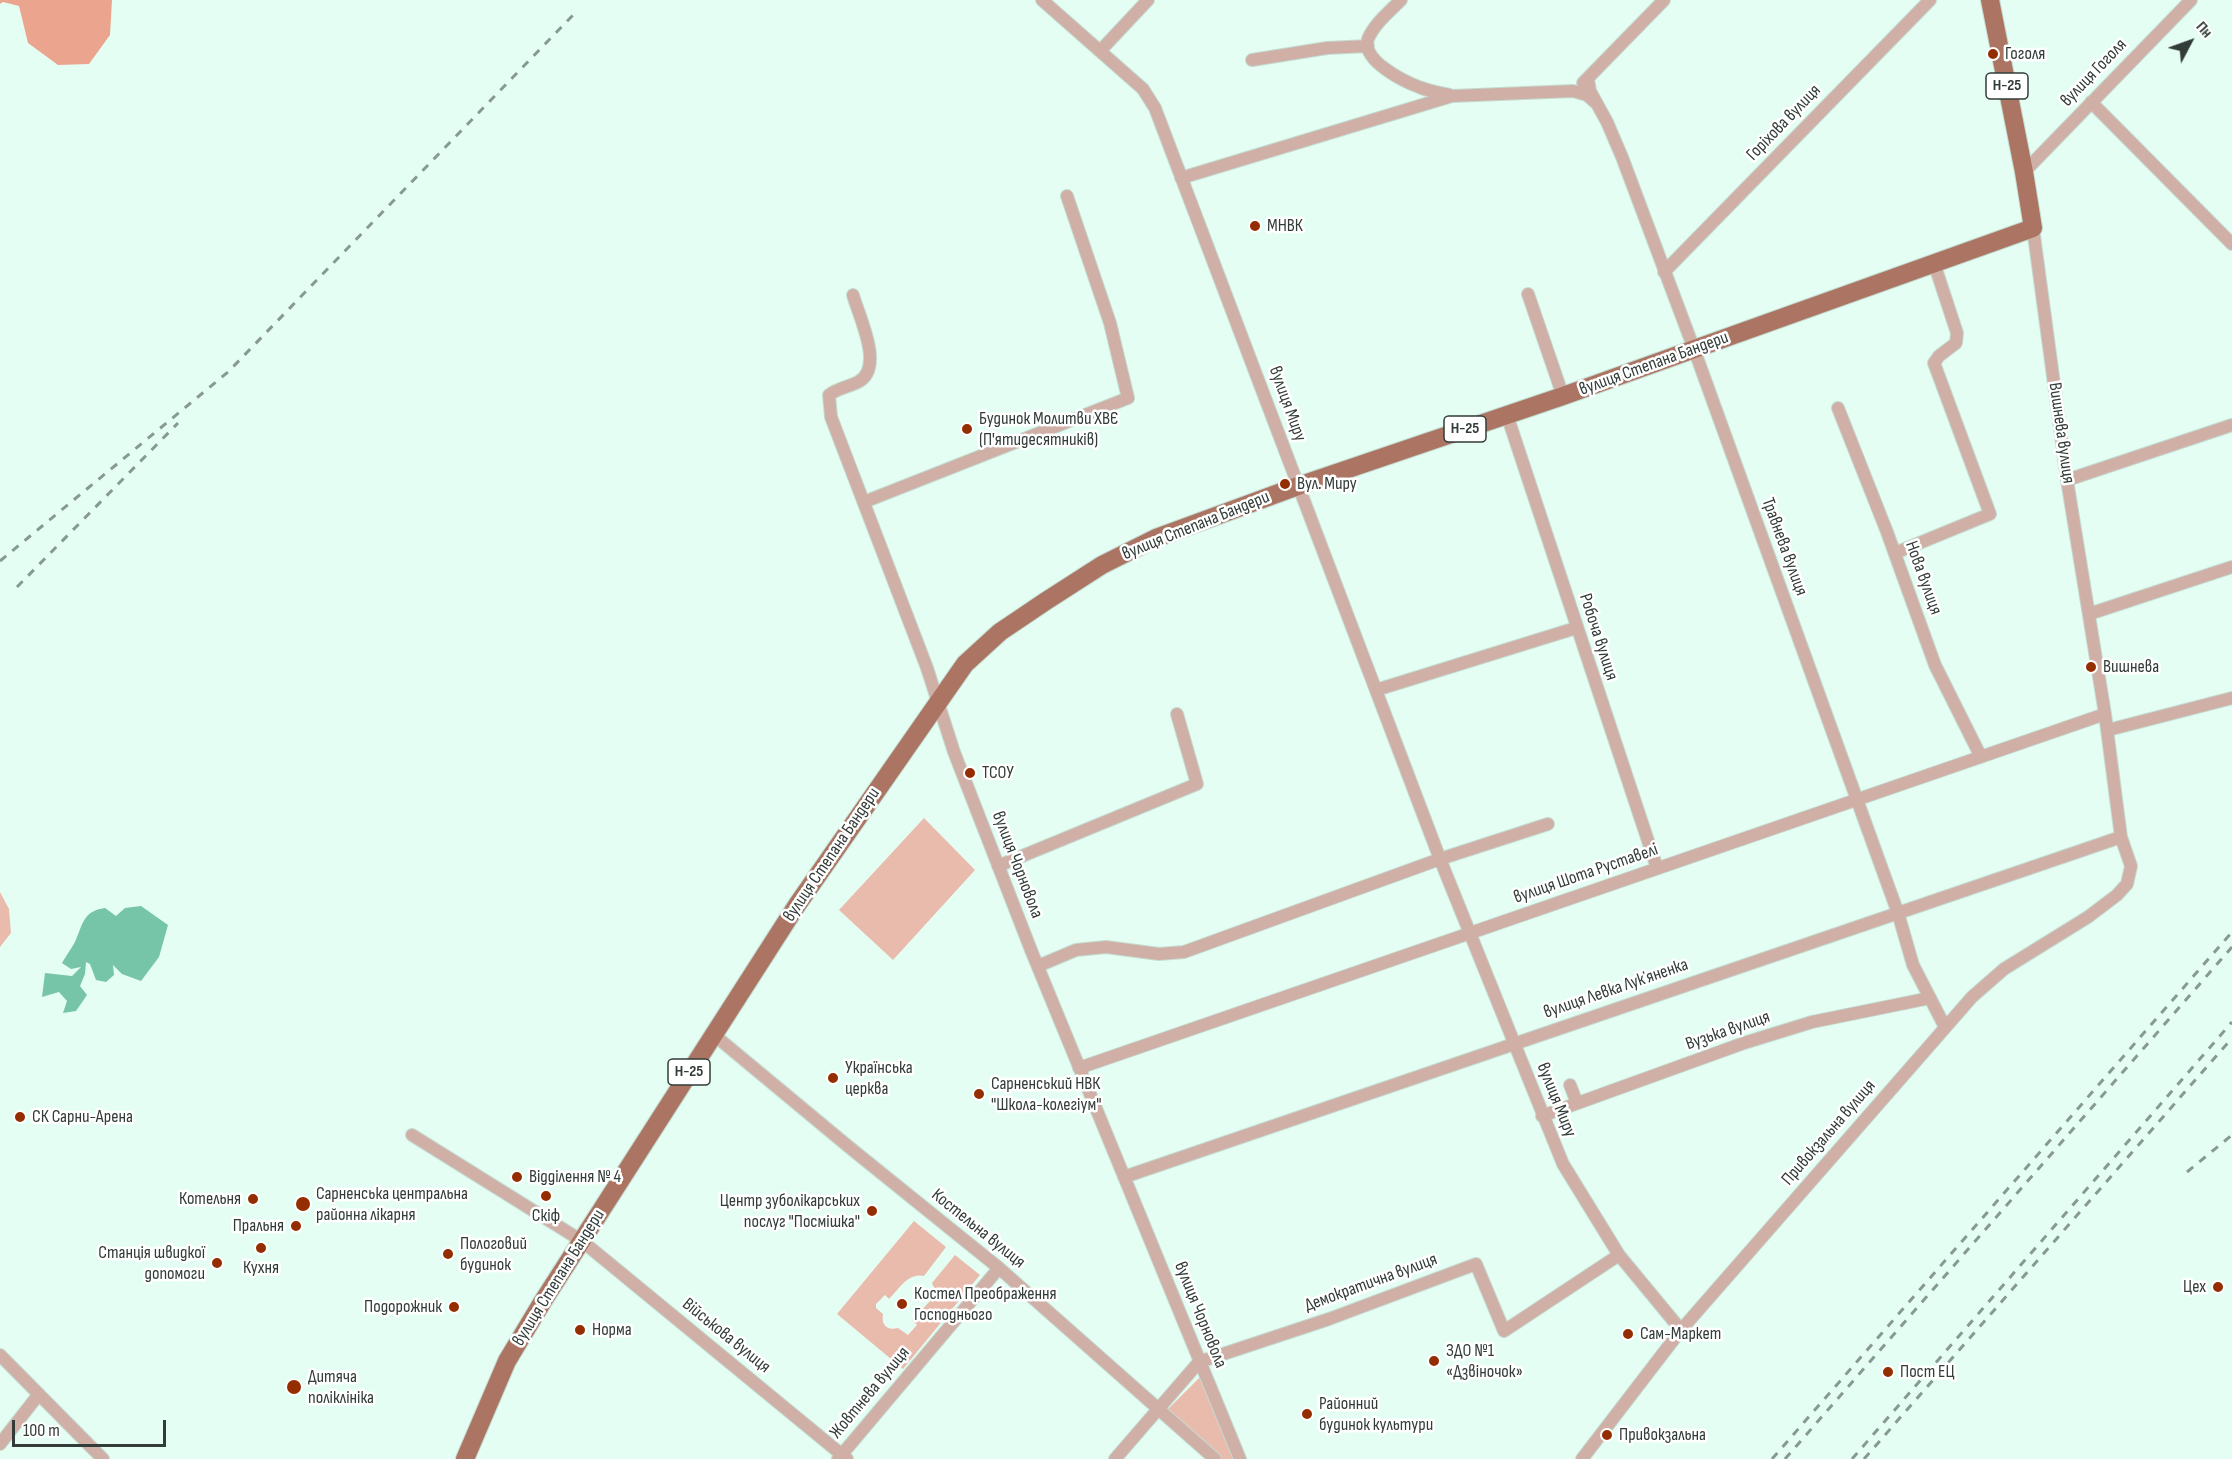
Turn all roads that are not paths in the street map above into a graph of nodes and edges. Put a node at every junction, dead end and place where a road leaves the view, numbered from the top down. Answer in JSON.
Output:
{"nodes":[{"id":1,"x":1042,"y":0,"type":"edge"},
{"id":2,"x":1148,"y":0,"type":"edge"},
{"id":3,"x":1401,"y":0,"type":"edge"},
{"id":4,"x":1664,"y":0,"type":"edge"},
{"id":5,"x":1930,"y":0,"type":"edge"},
{"id":6,"x":1990,"y":0,"type":"edge"},
{"id":7,"x":2191,"y":0,"type":"edge"},
{"id":8,"x":1368,"y":46,"type":"junction"},
{"id":9,"x":1101,"y":50,"type":"junction"},
{"id":10,"x":1252,"y":60,"type":"dead end"},
{"id":11,"x":1588,"y":79,"type":"junction"},
{"id":12,"x":1420,"y":87,"type":"junction"},
{"id":13,"x":1573,"y":91,"type":"junction"},
{"id":14,"x":1452,"y":96,"type":"junction"},
{"id":15,"x":2091,"y":102,"type":"junction"},
{"id":16,"x":1598,"y":105,"type":"junction"},
{"id":17,"x":1416,"y":106,"type":"junction"},
{"id":18,"x":2024,"y":172,"type":"junction"},
{"id":19,"x":1181,"y":178,"type":"junction"},
{"id":20,"x":1067,"y":196,"type":"dead end"},
{"id":21,"x":2033,"y":228,"type":"junction"},
{"id":22,"x":2229,"y":236,"type":"edge"},
{"id":23,"x":1934,"y":263,"type":"junction"},
{"id":24,"x":1664,"y":272,"type":"junction"},
{"id":25,"x":1528,"y":294,"type":"dead end"},
{"id":26,"x":853,"y":295,"type":"dead end"},
{"id":27,"x":1694,"y":349,"type":"junction"},
{"id":28,"x":1563,"y":396,"type":"junction"},
{"id":29,"x":1838,"y":408,"type":"dead end"},
{"id":30,"x":1507,"y":415,"type":"junction"},
{"id":31,"x":2232,"y":425,"type":"edge"},
{"id":32,"x":2067,"y":480,"type":"junction"},
{"id":33,"x":1298,"y":486,"type":"junction"},
{"id":34,"x":864,"y":502,"type":"junction"},
{"id":35,"x":1895,"y":553,"type":"junction"},
{"id":36,"x":2232,"y":567,"type":"edge"},
{"id":37,"x":2089,"y":614,"type":"junction"},
{"id":38,"x":1576,"y":628,"type":"junction"},
{"id":39,"x":1376,"y":690,"type":"junction"},
{"id":40,"x":2232,"y":698,"type":"edge"},
{"id":41,"x":939,"y":700,"type":"junction"},
{"id":42,"x":1177,"y":714,"type":"dead end"},
{"id":43,"x":2105,"y":714,"type":"junction"},
{"id":44,"x":2108,"y":730,"type":"junction"},
{"id":45,"x":1982,"y":757,"type":"junction"},
{"id":46,"x":1856,"y":801,"type":"junction"},
{"id":47,"x":1548,"y":824,"type":"dead end"},
{"id":48,"x":2121,"y":837,"type":"junction"},
{"id":49,"x":1440,"y":859,"type":"junction"},
{"id":50,"x":998,"y":866,"type":"junction"},
{"id":51,"x":2131,"y":866,"type":"joint"},
{"id":52,"x":1657,"y":868,"type":"junction"},
{"id":53,"x":1898,"y":913,"type":"junction"},
{"id":54,"x":1470,"y":933,"type":"junction"},
{"id":55,"x":1038,"y":966,"type":"junction"},
{"id":56,"x":1930,"y":998,"type":"junction"},
{"id":57,"x":1945,"y":1027,"type":"junction"},
{"id":58,"x":713,"y":1034,"type":"junction"},
{"id":59,"x":1513,"y":1043,"type":"junction"},
{"id":60,"x":1079,"y":1068,"type":"junction"},
{"id":61,"x":1570,"y":1085,"type":"dead end"},
{"id":62,"x":1577,"y":1103,"type":"junction"},
{"id":63,"x":1542,"y":1116,"type":"junction"},
{"id":64,"x":412,"y":1135,"type":"dead end"},
{"id":65,"x":1124,"y":1177,"type":"junction"},
{"id":66,"x":582,"y":1241,"type":"junction"},
{"id":67,"x":1619,"y":1255,"type":"junction"},
{"id":68,"x":999,"y":1268,"type":"junction"},
{"id":69,"x":1681,"y":1330,"type":"junction"},
{"id":70,"x":0,"y":1355,"type":"edge"},
{"id":71,"x":1199,"y":1362,"type":"junction"},
{"id":72,"x":39,"y":1394,"type":"junction"},
{"id":73,"x":1157,"y":1409,"type":"junction"},
{"id":74,"x":0,"y":1444,"type":"edge"},
{"id":75,"x":842,"y":1458,"type":"edge"},
{"id":76,"x":103,"y":1459,"type":"edge"},
{"id":77,"x":465,"y":1459,"type":"edge"},
{"id":78,"x":1115,"y":1459,"type":"edge"},
{"id":79,"x":1215,"y":1459,"type":"edge"},
{"id":80,"x":1240,"y":1459,"type":"edge"},
{"id":81,"x":1582,"y":1459,"type":"edge"}],
"edges":[{"from":1,"to":9,"type":"street","name":"вулиця Миру"},
{"from":2,"to":9,"type":"street"},
{"from":3,"to":8,"type":"street"},
{"from":4,"to":11,"type":"street"},
{"from":5,"to":24,"type":"street","name":"Горіхова вулиця"},
{"from":6,"to":18,"type":"main road","name":"Вишнева вулиця","number":"Н-25"},
{"from":7,"to":15,"type":"street","name":"вулиця Гоголя"},
{"from":8,"to":10,"type":"street"},
{"from":8,"to":12,"type":"street"},
{"from":9,"to":19,"type":"street","name":"вулиця Миру"},
{"from":11,"to":13,"type":"street"},
{"from":11,"to":16,"type":"street","name":"Травнева вулиця"},
{"from":12,"to":14,"type":"street"},
{"from":12,"to":17,"type":"street"},
{"from":13,"to":14,"type":"street"},
{"from":13,"to":16,"type":"street"},
{"from":14,"to":17,"type":"street"},
{"from":15,"to":18,"type":"street","name":"вулиця Гоголя"},
{"from":15,"to":22,"type":"street"},
{"from":16,"to":24,"type":"street","name":"Травнева вулиця"},
{"from":17,"to":19,"type":"street"},
{"from":18,"to":21,"type":"main road","name":"Вишнева вулиця","number":"Н-25"},
{"from":19,"to":33,"type":"street","name":"вулиця Миру"},
{"from":20,"to":34,"type":"street"},
{"from":21,"to":23,"type":"main road","name":"вулиця Степана Бандери","number":"Н-25"},
{"from":21,"to":32,"type":"street","name":"Вишнева вулиця"},
{"from":23,"to":27,"type":"main road","name":"вулиця Степана Бандери","number":"Н-25"},
{"from":23,"to":35,"type":"street"},
{"from":24,"to":27,"type":"street","name":"Травнева вулиця"},
{"from":25,"to":28,"type":"street"},
{"from":26,"to":34,"type":"street","name":"вулиця Чорновола"},
{"from":27,"to":28,"type":"main road","name":"вулиця Степана Бандери","number":"Н-25"},
{"from":27,"to":46,"type":"street","name":"Травнева вулиця"},
{"from":28,"to":30,"type":"main road","name":"вулиця Степана Бандери","number":"Н-25"},
{"from":29,"to":35,"type":"street","name":"Нова вулиця"},
{"from":30,"to":33,"type":"main road","name":"вулиця Степана Бандери","number":"Н-25"},
{"from":30,"to":38,"type":"street","name":"Робоча вулиця"},
{"from":31,"to":32,"type":"street"},
{"from":32,"to":37,"type":"street","name":"Вишнева вулиця"},
{"from":33,"to":39,"type":"street","name":"вулиця Миру"},
{"from":33,"to":41,"type":"main road","name":"вулиця Степана Бандери","number":"Н-25"},
{"from":34,"to":41,"type":"street","name":"вулиця Чорновола"},
{"from":35,"to":45,"type":"street","name":"Нова вулиця"},
{"from":36,"to":37,"type":"street"},
{"from":37,"to":43,"type":"street","name":"Вишнева вулиця"},
{"from":38,"to":39,"type":"street"},
{"from":38,"to":52,"type":"street","name":"Робоча вулиця"},
{"from":39,"to":49,"type":"street","name":"вулиця Миру"},
{"from":40,"to":44,"type":"street"},
{"from":41,"to":50,"type":"street","name":"вулиця Чорновола"},
{"from":41,"to":58,"type":"main road","name":"вулиця Степана Бандери","number":"Н-25"},
{"from":42,"to":50,"type":"street"},
{"from":43,"to":44,"type":"street","name":"Вишнева вулиця"},
{"from":43,"to":45,"type":"street","name":"вулиця Шота Руставелі"},
{"from":44,"to":48,"type":"street","name":"Вишнева вулиця"},
{"from":45,"to":46,"type":"street","name":"вулиця Шота Руставелі"},
{"from":46,"to":52,"type":"street","name":"вулиця Шота Руставелі"},
{"from":46,"to":53,"type":"street","name":"Травнева вулиця"},
{"from":47,"to":49,"type":"street"},
{"from":48,"to":51,"type":"street","name":"Вишнева вулиця"},
{"from":48,"to":53,"type":"street","name":"вулиця Левка Лукʼяненка"},
{"from":49,"to":54,"type":"street","name":"вулиця Миру"},
{"from":49,"to":55,"type":"street"},
{"from":50,"to":55,"type":"street","name":"вулиця Чорновола"},
{"from":51,"to":57,"type":"street","name":"Привокзальна вулиця"},
{"from":52,"to":54,"type":"street","name":"вулиця Шота Руставелі"},
{"from":53,"to":56,"type":"street","name":"Травнева вулиця"},
{"from":53,"to":59,"type":"street","name":"вулиця Левка Лукʼяненка"},
{"from":54,"to":59,"type":"street","name":"вулиця Миру"},
{"from":54,"to":60,"type":"street","name":"вулиця Шота Руставелі"},
{"from":55,"to":60,"type":"street","name":"вулиця Чорновола"},
{"from":56,"to":57,"type":"street","name":"Травнева вулиця"},
{"from":56,"to":62,"type":"street","name":"Вузька вулиця"},
{"from":57,"to":69,"type":"street","name":"Привокзальна вулиця"},
{"from":58,"to":66,"type":"main road","name":"вулиця Степана Бандери","number":"Н-25"},
{"from":58,"to":68,"type":"street","name":"Костельна вулиця"},
{"from":59,"to":63,"type":"street","name":"вулиця Миру"},
{"from":59,"to":65,"type":"street","name":"вулиця Левка Лукʼяненка"},
{"from":60,"to":65,"type":"street","name":"вулиця Чорновола"},
{"from":61,"to":62,"type":"street"},
{"from":62,"to":63,"type":"street","name":"Вузька вулиця"},
{"from":63,"to":67,"type":"street","name":"вулиця Миру"},
{"from":64,"to":66,"type":"street","name":"Військова вулиця"},
{"from":65,"to":71,"type":"street","name":"вулиця Чорновола"},
{"from":66,"to":75,"type":"street","name":"Військова вулиця"},
{"from":66,"to":77,"type":"main road","name":"вулиця Степана Бандери","number":"Н-25"},
{"from":67,"to":69,"type":"street","name":"вулиця Миру"},
{"from":67,"to":71,"type":"street","name":"Демократична вулиця"},
{"from":68,"to":73,"type":"street","name":"Костельна вулиця"},
{"from":68,"to":75,"type":"street","name":"Жовтнева вулиця"},
{"from":69,"to":81,"type":"street","name":"Привокзальна вулиця"},
{"from":70,"to":72,"type":"street"},
{"from":71,"to":73,"type":"street","name":"Демократична вулиця"},
{"from":71,"to":80,"type":"street","name":"вулиця Чорновола"},
{"from":72,"to":74,"type":"street"},
{"from":72,"to":76,"type":"street"},
{"from":73,"to":78,"type":"street","name":"Демократична вулиця"},
{"from":73,"to":79,"type":"street","name":"Костельна вулиця"}]}
